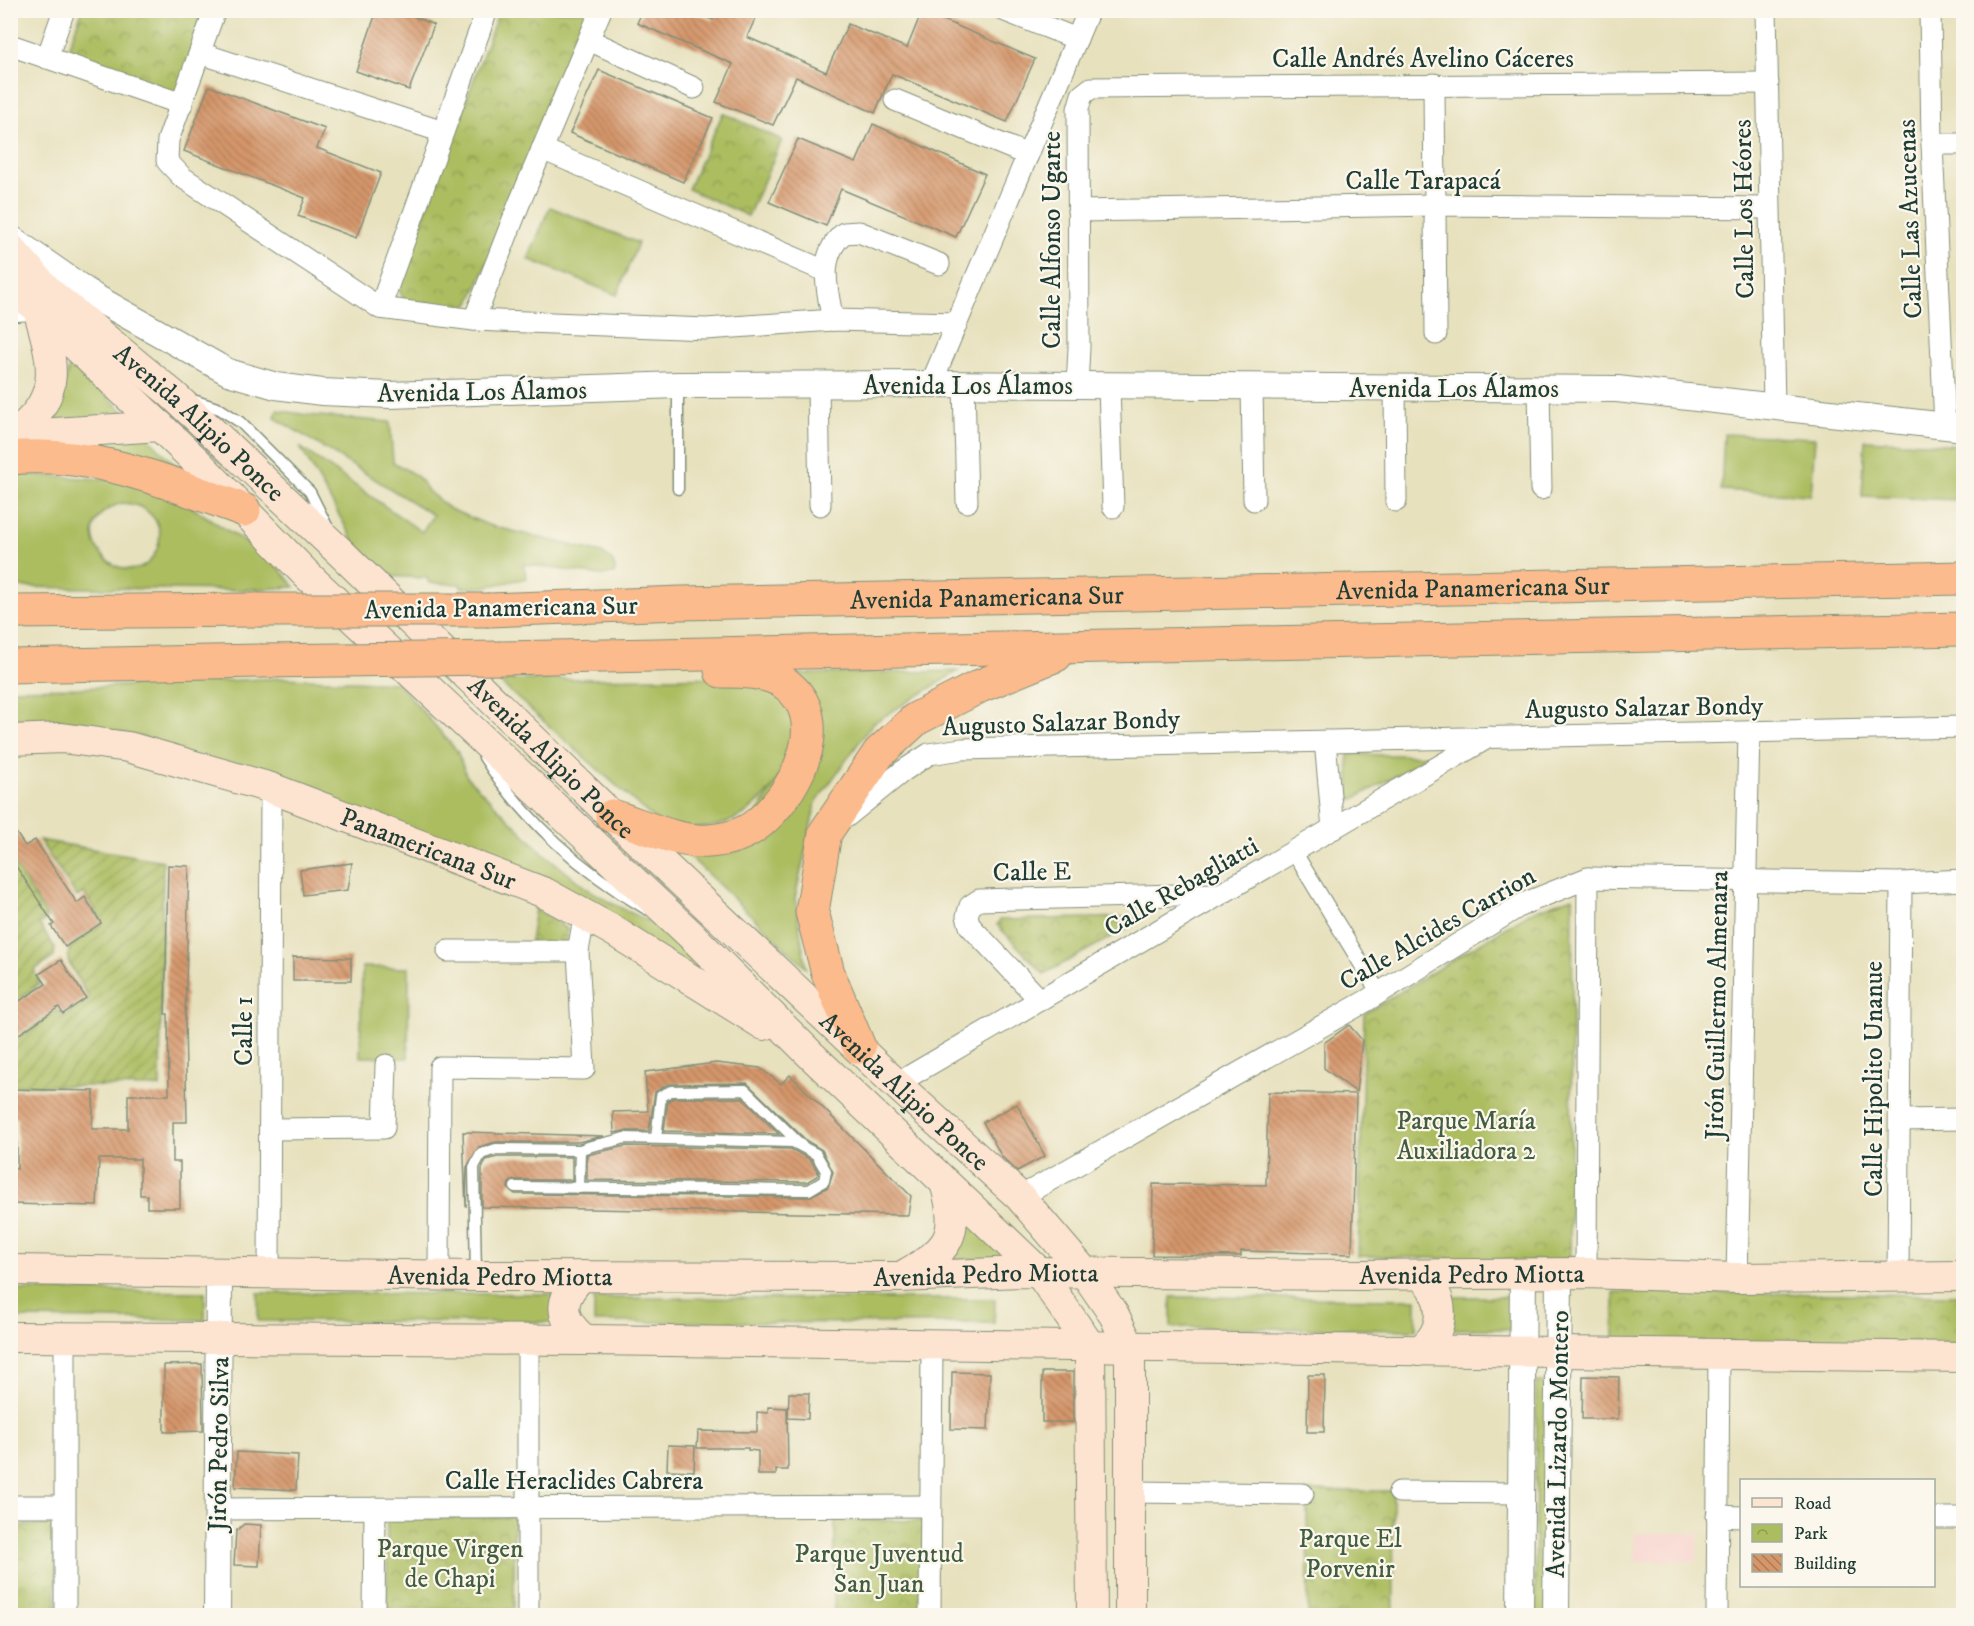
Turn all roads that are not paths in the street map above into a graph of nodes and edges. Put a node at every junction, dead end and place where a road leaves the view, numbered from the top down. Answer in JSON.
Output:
{"nodes":[{"id":1,"x":64,"y":10,"type":"edge"},
{"id":2,"x":215,"y":10,"type":"edge"},
{"id":3,"x":487,"y":10,"type":"edge"},
{"id":4,"x":601,"y":10,"type":"edge"},
{"id":5,"x":1003,"y":10,"type":"edge"},
{"id":6,"x":1089,"y":10,"type":"edge"},
{"id":7,"x":1766,"y":10,"type":"edge"},
{"id":8,"x":1930,"y":10,"type":"edge"},
{"id":9,"x":1077,"y":39,"type":"junction"},
{"id":10,"x":589,"y":40,"type":"junction"},
{"id":11,"x":10,"y":45,"type":"edge"},
{"id":12,"x":200,"y":54,"type":"junction"},
{"id":13,"x":47,"y":58,"type":"junction"},
{"id":14,"x":1768,"y":83,"type":"junction"},
{"id":15,"x":1434,"y":84,"type":"junction"},
{"id":16,"x":694,"y":88,"type":"dead end"},
{"id":17,"x":1082,"y":95,"type":"joint"},
{"id":18,"x":895,"y":100,"type":"dead end"},
{"id":19,"x":182,"y":104,"type":"junction"},
{"id":20,"x":443,"y":132,"type":"junction"},
{"id":21,"x":1932,"y":144,"type":"junction"},
{"id":22,"x":1964,"y":144,"type":"edge"},
{"id":23,"x":542,"y":149,"type":"junction"},
{"id":24,"x":1028,"y":155,"type":"junction"},
{"id":25,"x":1436,"y":205,"type":"junction"},
{"id":26,"x":1769,"y":208,"type":"junction"},
{"id":27,"x":1078,"y":211,"type":"junction"},
{"id":28,"x":10,"y":238,"type":"edge"},
{"id":29,"x":10,"y":248,"type":"edge"},
{"id":30,"x":939,"y":264,"type":"dead end"},
{"id":31,"x":825,"y":271,"type":"junction"},
{"id":32,"x":10,"y":283,"type":"edge"},
{"id":33,"x":380,"y":308,"type":"junction"},
{"id":34,"x":24,"y":310,"type":"edge"},
{"id":35,"x":474,"y":320,"type":"junction"},
{"id":36,"x":833,"y":320,"type":"junction"},
{"id":37,"x":956,"y":323,"type":"junction"},
{"id":38,"x":1436,"y":334,"type":"dead end"},
{"id":39,"x":931,"y":384,"type":"junction"},
{"id":40,"x":678,"y":385,"type":"junction"},
{"id":41,"x":818,"y":385,"type":"junction"},
{"id":42,"x":964,"y":385,"type":"junction"},
{"id":43,"x":1077,"y":386,"type":"junction"},
{"id":44,"x":1109,"y":386,"type":"junction"},
{"id":45,"x":1252,"y":387,"type":"junction"},
{"id":46,"x":1395,"y":387,"type":"junction"},
{"id":47,"x":1539,"y":388,"type":"junction"},
{"id":48,"x":1954,"y":397,"type":"edge"},
{"id":49,"x":1774,"y":407,"type":"junction"},
{"id":50,"x":160,"y":426,"type":"junction"},
{"id":51,"x":1954,"y":427,"type":"edge"},
{"id":52,"x":11,"y":443,"type":"edge"},
{"id":53,"x":678,"y":489,"type":"dead end"},
{"id":54,"x":1541,"y":489,"type":"dead end"},
{"id":55,"x":1254,"y":500,"type":"dead end"},
{"id":56,"x":1396,"y":501,"type":"dead end"},
{"id":57,"x":967,"y":502,"type":"dead end"},
{"id":58,"x":820,"y":505,"type":"dead end"},
{"id":59,"x":1113,"y":507,"type":"dead end"},
{"id":60,"x":244,"y":510,"type":"junction"},
{"id":61,"x":1964,"y":578,"type":"edge"},
{"id":62,"x":10,"y":612,"type":"edge"},
{"id":63,"x":1964,"y":629,"type":"edge"},
{"id":64,"x":1074,"y":648,"type":"junction"},
{"id":65,"x":637,"y":653,"type":"junction"},
{"id":66,"x":68,"y":665,"type":"junction"},
{"id":67,"x":10,"y":666,"type":"edge"},
{"id":68,"x":10,"y":673,"type":"edge"},
{"id":69,"x":1964,"y":727,"type":"edge"},
{"id":70,"x":1749,"y":732,"type":"junction"},
{"id":71,"x":1492,"y":735,"type":"junction"},
{"id":72,"x":10,"y":740,"type":"edge"},
{"id":73,"x":1325,"y":741,"type":"junction"},
{"id":74,"x":271,"y":788,"type":"junction"},
{"id":75,"x":612,"y":816,"type":"junction"},
{"id":76,"x":1333,"y":829,"type":"junction"},
{"id":77,"x":825,"y":833,"type":"junction"},
{"id":78,"x":1294,"y":852,"type":"junction"},
{"id":79,"x":1588,"y":878,"type":"junction"},
{"id":80,"x":1746,"y":880,"type":"junction"},
{"id":81,"x":1964,"y":880,"type":"edge"},
{"id":82,"x":1901,"y":883,"type":"junction"},
{"id":83,"x":1221,"y":894,"type":"junction"},
{"id":84,"x":585,"y":913,"type":"junction"},
{"id":85,"x":448,"y":951,"type":"dead end"},
{"id":86,"x":578,"y":951,"type":"junction"},
{"id":87,"x":1379,"y":993,"type":"junction"},
{"id":88,"x":1040,"y":1000,"type":"junction"},
{"id":89,"x":859,"y":1047,"type":"junction"},
{"id":90,"x":811,"y":1054,"type":"junction"},
{"id":91,"x":386,"y":1065,"type":"dead end"},
{"id":92,"x":896,"y":1084,"type":"junction"},
{"id":93,"x":1964,"y":1119,"type":"edge"},
{"id":94,"x":1900,"y":1120,"type":"junction"},
{"id":95,"x":270,"y":1129,"type":"junction"},
{"id":96,"x":656,"y":1138,"type":"junction"},
{"id":97,"x":801,"y":1145,"type":"junction"},
{"id":98,"x":580,"y":1150,"type":"junction"},
{"id":99,"x":945,"y":1183,"type":"junction"},
{"id":100,"x":515,"y":1187,"type":"dead end"},
{"id":101,"x":579,"y":1188,"type":"junction"},
{"id":102,"x":1020,"y":1197,"type":"junction"},
{"id":103,"x":10,"y":1270,"type":"edge"},
{"id":104,"x":1039,"y":1272,"type":"junction"},
{"id":105,"x":219,"y":1273,"type":"junction"},
{"id":106,"x":269,"y":1273,"type":"junction"},
{"id":107,"x":1085,"y":1273,"type":"junction"},
{"id":108,"x":1573,"y":1273,"type":"junction"},
{"id":109,"x":1523,"y":1274,"type":"junction"},
{"id":110,"x":439,"y":1275,"type":"junction"},
{"id":111,"x":582,"y":1275,"type":"junction"},
{"id":112,"x":1421,"y":1275,"type":"junction"},
{"id":113,"x":476,"y":1276,"type":"junction"},
{"id":114,"x":1898,"y":1276,"type":"junction"},
{"id":115,"x":1964,"y":1276,"type":"edge"},
{"id":116,"x":901,"y":1277,"type":"junction"},
{"id":117,"x":1737,"y":1278,"type":"junction"},
{"id":118,"x":10,"y":1337,"type":"edge"},
{"id":119,"x":65,"y":1338,"type":"junction"},
{"id":120,"x":220,"y":1339,"type":"junction"},
{"id":121,"x":585,"y":1340,"type":"junction"},
{"id":122,"x":528,"y":1341,"type":"junction"},
{"id":123,"x":932,"y":1345,"type":"junction"},
{"id":124,"x":1090,"y":1346,"type":"junction"},
{"id":125,"x":1130,"y":1348,"type":"junction"},
{"id":126,"x":1419,"y":1351,"type":"junction"},
{"id":127,"x":1522,"y":1352,"type":"junction"},
{"id":128,"x":1558,"y":1353,"type":"junction"},
{"id":129,"x":1719,"y":1354,"type":"junction"},
{"id":130,"x":1964,"y":1357,"type":"edge"},
{"id":131,"x":1131,"y":1492,"type":"junction"},
{"id":132,"x":1399,"y":1492,"type":"dead end"},
{"id":133,"x":1521,"y":1493,"type":"junction"},
{"id":134,"x":1303,"y":1494,"type":"dead end"},
{"id":135,"x":10,"y":1506,"type":"edge"},
{"id":136,"x":64,"y":1506,"type":"junction"},
{"id":137,"x":930,"y":1506,"type":"junction"},
{"id":138,"x":375,"y":1508,"type":"junction"},
{"id":139,"x":529,"y":1508,"type":"junction"},
{"id":140,"x":217,"y":1509,"type":"junction"},
{"id":141,"x":1718,"y":1516,"type":"junction"},
{"id":142,"x":1740,"y":1516,"type":"edge"},
{"id":143,"x":1935,"y":1518,"type":"edge"},
{"id":144,"x":1964,"y":1518,"type":"edge"},
{"id":145,"x":65,"y":1616,"type":"edge"},
{"id":146,"x":217,"y":1616,"type":"edge"},
{"id":147,"x":374,"y":1616,"type":"edge"},
{"id":148,"x":528,"y":1616,"type":"edge"},
{"id":149,"x":930,"y":1616,"type":"edge"},
{"id":150,"x":1092,"y":1616,"type":"edge"},
{"id":151,"x":1130,"y":1616,"type":"edge"},
{"id":152,"x":1520,"y":1616,"type":"edge"},
{"id":153,"x":1556,"y":1616,"type":"edge"},
{"id":154,"x":1717,"y":1616,"type":"edge"}],
"edges":[{"from":1,"to":13,"type":"street"},
{"from":2,"to":12,"type":"street"},
{"from":3,"to":20,"type":"street"},
{"from":4,"to":10,"type":"street"},
{"from":5,"to":9,"type":"street"},
{"from":6,"to":9,"type":"street"},
{"from":7,"to":14,"type":"street","name":"Calle Los Héores"},
{"from":8,"to":21,"type":"street","name":"Calle Las Azucenas"},
{"from":9,"to":24,"type":"street"},
{"from":10,"to":16,"type":"street"},
{"from":10,"to":23,"type":"street"},
{"from":11,"to":13,"type":"street"},
{"from":12,"to":19,"type":"street"},
{"from":12,"to":20,"type":"street"},
{"from":13,"to":19,"type":"street"},
{"from":14,"to":15,"type":"street","name":"Calle Andrés Avelino Cáceres"},
{"from":14,"to":26,"type":"street","name":"Calle Los Héores"},
{"from":15,"to":17,"type":"street","name":"Calle Andrés Avelino Cáceres"},
{"from":15,"to":25,"type":"street"},
{"from":17,"to":27,"type":"street","name":"Calle Alfonso Ugarte"},
{"from":18,"to":24,"type":"street"},
{"from":19,"to":33,"type":"street"},
{"from":20,"to":33,"type":"street"},
{"from":21,"to":22,"type":"street"},
{"from":21,"to":48,"type":"street","name":"Calle Las Azucenas"},
{"from":23,"to":31,"type":"street"},
{"from":23,"to":35,"type":"street"},
{"from":24,"to":37,"type":"street"},
{"from":25,"to":26,"type":"street","name":"Calle Tarapacá"},
{"from":25,"to":27,"type":"street","name":"Calle Tarapacá"},
{"from":25,"to":38,"type":"street"},
{"from":26,"to":49,"type":"street","name":"Calle Los Héores"},
{"from":27,"to":43,"type":"street","name":"Calle Alfonso Ugarte"},
{"from":28,"to":40,"type":"street","name":"Avenida Los Álamos"},
{"from":29,"to":75,"type":"main road","name":"Avenida Alipio Ponce"},
{"from":30,"to":31,"type":"street"},
{"from":31,"to":36,"type":"street"},
{"from":32,"to":34,"type":"main road","name":"Avenida Alipio Ponce"},
{"from":33,"to":35,"type":"street"},
{"from":34,"to":50,"type":"main road","name":"Avenida Alipio Ponce"},
{"from":34,"to":52,"type":"main road"},
{"from":35,"to":36,"type":"street"},
{"from":36,"to":37,"type":"street"},
{"from":37,"to":39,"type":"street"},
{"from":39,"to":41,"type":"street","name":"Avenida Los Álamos"},
{"from":39,"to":42,"type":"street","name":"Avenida Los Álamos"},
{"from":40,"to":41,"type":"street","name":"Avenida Los Álamos"},
{"from":40,"to":53,"type":"lane"},
{"from":41,"to":58,"type":"street"},
{"from":42,"to":43,"type":"street","name":"Avenida Los Álamos"},
{"from":42,"to":57,"type":"street"},
{"from":43,"to":44,"type":"street","name":"Avenida Los Álamos"},
{"from":44,"to":45,"type":"street","name":"Avenida Los Álamos"},
{"from":44,"to":59,"type":"street"},
{"from":45,"to":46,"type":"street","name":"Avenida Los Álamos"},
{"from":45,"to":55,"type":"street"},
{"from":46,"to":47,"type":"street","name":"Avenida Los Álamos"},
{"from":46,"to":56,"type":"street"},
{"from":47,"to":49,"type":"street","name":"Avenida Los Álamos"},
{"from":47,"to":54,"type":"street"},
{"from":48,"to":51,"type":"street","name":"Calle Las Azucenas"},
{"from":49,"to":51,"type":"street","name":"Avenida Los Álamos"},
{"from":50,"to":52,"type":"main road"},
{"from":50,"to":60,"type":"main road","name":"Avenida Alipio Ponce"},
{"from":52,"to":60,"type":"highway"},
{"from":60,"to":90,"type":"main road","name":"Avenida Alipio Ponce"},
{"from":61,"to":62,"type":"highway","name":"Avenida Panamericana Sur","bridge":true},
{"from":63,"to":64,"type":"highway","name":"Avenida Panamericana Sur"},
{"from":64,"to":65,"type":"highway","name":"Avenida Panamericana Sur"},
{"from":64,"to":77,"type":"highway"},
{"from":65,"to":66,"type":"highway","name":"Avenida Panamericana Sur","bridge":true},
{"from":65,"to":75,"type":"highway"},
{"from":66,"to":67,"type":"highway","name":"Avenida Panamericana Sur"},
{"from":66,"to":68,"type":"lane"},
{"from":69,"to":70,"type":"street","name":"Augusto Salazar Bondy"},
{"from":70,"to":71,"type":"street","name":"Augusto Salazar Bondy"},
{"from":70,"to":80,"type":"street","name":"Jirón Guillermo Almenara"},
{"from":71,"to":73,"type":"street","name":"Augusto Salazar Bondy"},
{"from":71,"to":76,"type":"street","name":"Calle Rebagliatti"},
{"from":72,"to":74,"type":"main road","name":"Panamericana Sur"},
{"from":73,"to":76,"type":"street"},
{"from":73,"to":77,"type":"street","name":"Augusto Salazar Bondy"},
{"from":74,"to":84,"type":"main road","name":"Panamericana Sur"},
{"from":74,"to":95,"type":"street","name":"Calle 1"},
{"from":75,"to":89,"type":"main road","name":"Avenida Alipio Ponce"},
{"from":76,"to":78,"type":"street","name":"Calle Rebagliatti"},
{"from":77,"to":89,"type":"highway"},
{"from":78,"to":83,"type":"street","name":"Calle Rebagliatti"},
{"from":78,"to":87,"type":"street"},
{"from":79,"to":80,"type":"street","name":"Calle Alcides Carrion"},
{"from":79,"to":87,"type":"street","name":"Calle Alcides Carrion"},
{"from":79,"to":108,"type":"street"},
{"from":80,"to":82,"type":"street","name":"Calle Alcides Carrion"},
{"from":80,"to":117,"type":"street","name":"Jirón Guillermo Almenara"},
{"from":81,"to":82,"type":"street","name":"Calle Alcides Carrion"},
{"from":82,"to":94,"type":"street","name":"Calle Hipolito Unanue"},
{"from":83,"to":88,"type":"street","name":"Calle Rebagliatti"},
{"from":83,"to":88,"type":"street","name":"Calle E"},
{"from":84,"to":86,"type":"street"},
{"from":84,"to":90,"type":"main road","name":"Panamericana Sur"},
{"from":85,"to":86,"type":"street"},
{"from":86,"to":110,"type":"street"},
{"from":87,"to":102,"type":"street","name":"Calle Alcides Carrion"},
{"from":88,"to":92,"type":"street","name":"Calle Rebagliatti"},
{"from":89,"to":92,"type":"main road","name":"Avenida Alipio Ponce"},
{"from":90,"to":99,"type":"main road","name":"Avenida Alipio Ponce"},
{"from":91,"to":95,"type":"street"},
{"from":92,"to":102,"type":"main road","name":"Avenida Alipio Ponce"},
{"from":93,"to":94,"type":"street"},
{"from":94,"to":114,"type":"street","name":"Calle Hipolito Unanue"},
{"from":95,"to":106,"type":"street","name":"Calle 1"},
{"from":96,"to":97,"type":"lane"},
{"from":96,"to":97,"type":"lane"},
{"from":96,"to":98,"type":"lane"},
{"from":97,"to":101,"type":"lane"},
{"from":98,"to":101,"type":"lane"},
{"from":98,"to":113,"type":"lane"},
{"from":99,"to":104,"type":"main road","name":"Avenida Alipio Ponce"},
{"from":99,"to":116,"type":"main road"},
{"from":100,"to":101,"type":"lane"},
{"from":102,"to":107,"type":"main road","name":"Avenida Alipio Ponce"},
{"from":103,"to":105,"type":"main road","name":"Avenida Pedro Miotta"},
{"from":104,"to":107,"type":"main road","name":"Avenida Pedro Miotta"},
{"from":104,"to":116,"type":"main road","name":"Avenida Pedro Miotta"},
{"from":104,"to":124,"type":"main road","name":"Avenida Alipio Ponce"},
{"from":105,"to":106,"type":"main road","name":"Avenida Pedro Miotta"},
{"from":105,"to":120,"type":"street","name":"Jirón Pedro Silva"},
{"from":106,"to":110,"type":"main road","name":"Avenida Pedro Miotta"},
{"from":107,"to":112,"type":"main road","name":"Avenida Pedro Miotta"},
{"from":107,"to":125,"type":"main road","name":"Avenida Alipio Ponce"},
{"from":108,"to":109,"type":"main road","name":"Avenida Pedro Miotta"},
{"from":108,"to":117,"type":"main road","name":"Avenida Pedro Miotta"},
{"from":108,"to":128,"type":"street","name":"Avenida Lizardo Montero"},
{"from":109,"to":112,"type":"main road","name":"Avenida Pedro Miotta"},
{"from":109,"to":127,"type":"street","name":"Avenida Lizardo Montero"},
{"from":110,"to":113,"type":"main road","name":"Avenida Pedro Miotta"},
{"from":111,"to":113,"type":"main road","name":"Avenida Pedro Miotta"},
{"from":111,"to":116,"type":"main road","name":"Avenida Pedro Miotta"},
{"from":111,"to":121,"type":"main road"},
{"from":112,"to":126,"type":"main road"},
{"from":114,"to":115,"type":"main road","name":"Avenida Pedro Miotta"},
{"from":114,"to":117,"type":"main road","name":"Avenida Pedro Miotta"},
{"from":118,"to":119,"type":"main road"},
{"from":119,"to":120,"type":"main road"},
{"from":119,"to":136,"type":"street"},
{"from":120,"to":122,"type":"main road"},
{"from":120,"to":140,"type":"street","name":"Jirón Pedro Silva"},
{"from":121,"to":122,"type":"main road"},
{"from":121,"to":123,"type":"main road"},
{"from":122,"to":139,"type":"street"},
{"from":123,"to":124,"type":"main road"},
{"from":123,"to":137,"type":"street"},
{"from":124,"to":125,"type":"main road"},
{"from":124,"to":150,"type":"main road"},
{"from":125,"to":126,"type":"main road"},
{"from":125,"to":131,"type":"main road"},
{"from":126,"to":127,"type":"main road"},
{"from":127,"to":128,"type":"main road"},
{"from":127,"to":133,"type":"street","name":"Avenida Lizardo Montero"},
{"from":128,"to":129,"type":"main road"},
{"from":128,"to":153,"type":"street","name":"Avenida Lizardo Montero"},
{"from":129,"to":130,"type":"main road"},
{"from":129,"to":141,"type":"street"},
{"from":131,"to":134,"type":"street"},
{"from":131,"to":151,"type":"main road"},
{"from":132,"to":133,"type":"street"},
{"from":133,"to":152,"type":"street","name":"Avenida Lizardo Montero"},
{"from":135,"to":136,"type":"street"},
{"from":136,"to":145,"type":"street"},
{"from":137,"to":139,"type":"street","name":"Calle Heraclides Cabrera"},
{"from":137,"to":149,"type":"street"},
{"from":138,"to":139,"type":"street","name":"Calle Heraclides Cabrera"},
{"from":138,"to":140,"type":"street","name":"Calle Heraclides Cabrera"},
{"from":138,"to":147,"type":"street"},
{"from":139,"to":148,"type":"street"},
{"from":140,"to":146,"type":"street","name":"Jirón Pedro Silva"},
{"from":141,"to":142,"type":"street"},
{"from":141,"to":154,"type":"street"},
{"from":143,"to":144,"type":"street"}]}
